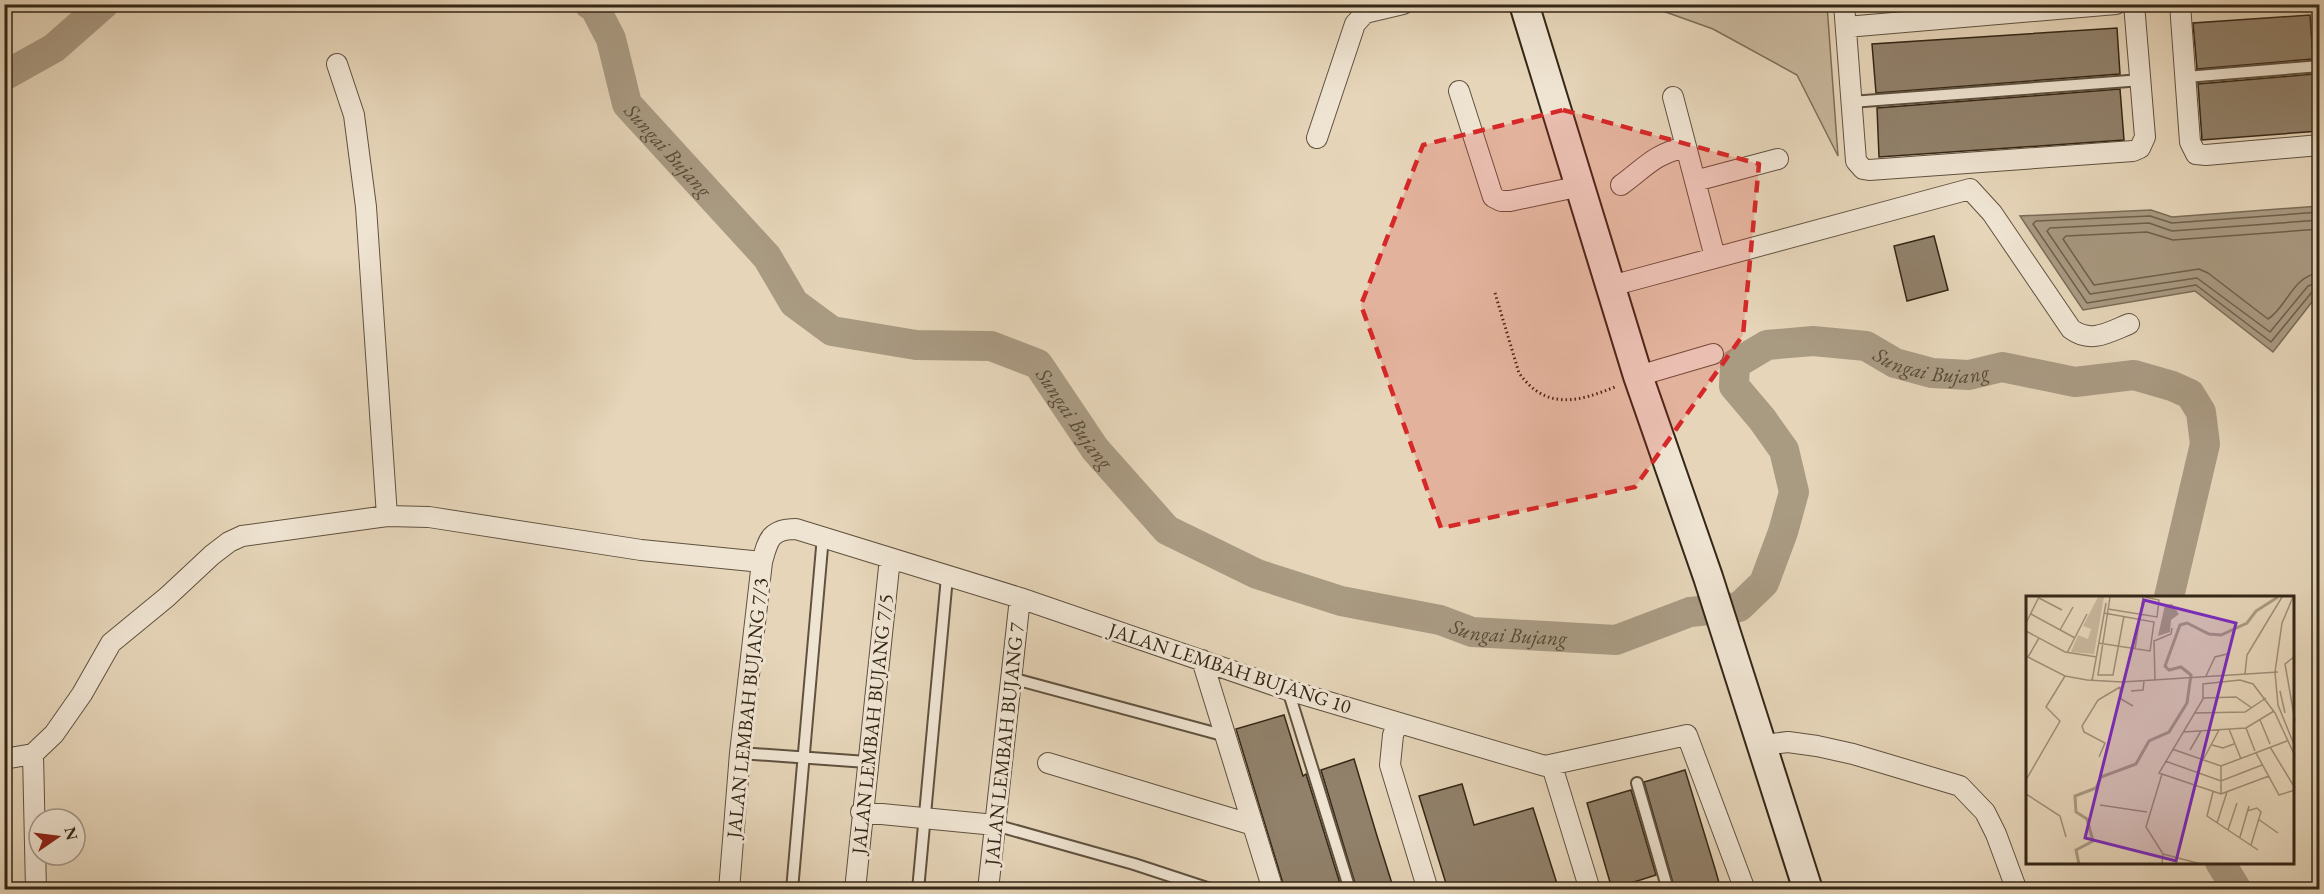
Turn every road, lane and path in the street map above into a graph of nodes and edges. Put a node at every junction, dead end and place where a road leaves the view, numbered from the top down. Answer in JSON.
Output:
{"nodes":[{"id":1,"x":1403,"y":4,"type":"edge"},
{"id":2,"x":1524,"y":4,"type":"edge"},
{"id":3,"x":1844,"y":4,"type":"edge"},
{"id":4,"x":2116,"y":4,"type":"edge"},
{"id":5,"x":2134,"y":4,"type":"edge"},
{"id":6,"x":2180,"y":4,"type":"edge"},
{"id":7,"x":1846,"y":27,"type":"junction"},
{"id":8,"x":337,"y":64,"type":"dead end"},
{"id":9,"x":2319,"y":66,"type":"edge"},
{"id":10,"x":2186,"y":77,"type":"junction"},
{"id":11,"x":2142,"y":80,"type":"junction"},
{"id":12,"x":1459,"y":91,"type":"dead end"},
{"id":13,"x":1673,"y":97,"type":"dead end"},
{"id":14,"x":1851,"y":102,"type":"junction"},
{"id":15,"x":1317,"y":138,"type":"dead end"},
{"id":16,"x":2319,"y":145,"type":"edge"},
{"id":17,"x":1685,"y":147,"type":"junction"},
{"id":18,"x":1778,"y":159,"type":"dead end"},
{"id":19,"x":1695,"y":181,"type":"junction"},
{"id":20,"x":1621,"y":185,"type":"dead end"},
{"id":21,"x":1581,"y":186,"type":"junction"},
{"id":22,"x":1715,"y":257,"type":"junction"},
{"id":23,"x":1611,"y":286,"type":"junction"},
{"id":24,"x":1495,"y":292,"type":"dead end"},
{"id":25,"x":2129,"y":324,"type":"dead end"},
{"id":26,"x":1713,"y":354,"type":"dead end"},
{"id":27,"x":1638,"y":376,"type":"junction"},
{"id":28,"x":387,"y":516,"type":"junction"},
{"id":29,"x":777,"y":531,"type":"joint"},
{"id":30,"x":823,"y":536,"type":"junction"},
{"id":31,"x":890,"y":558,"type":"junction"},
{"id":32,"x":762,"y":562,"type":"junction"},
{"id":33,"x":947,"y":577,"type":"junction"},
{"id":34,"x":1020,"y":598,"type":"junction"},
{"id":35,"x":1202,"y":660,"type":"junction"},
{"id":36,"x":1011,"y":678,"type":"junction"},
{"id":37,"x":1288,"y":690,"type":"junction"},
{"id":38,"x":1398,"y":723,"type":"junction"},
{"id":39,"x":1226,"y":736,"type":"junction"},
{"id":40,"x":1762,"y":745,"type":"junction"},
{"id":41,"x":740,"y":753,"type":"junction"},
{"id":42,"x":33,"y":754,"type":"junction"},
{"id":43,"x":804,"y":756,"type":"junction"},
{"id":44,"x":4,"y":759,"type":"edge"},
{"id":45,"x":867,"y":762,"type":"junction"},
{"id":46,"x":1048,"y":763,"type":"dead end"},
{"id":47,"x":1552,"y":766,"type":"junction"},
{"id":48,"x":1638,"y":783,"type":"dead end"},
{"id":49,"x":861,"y":812,"type":"junction"},
{"id":50,"x":924,"y":817,"type":"junction"},
{"id":51,"x":995,"y":825,"type":"junction"},
{"id":52,"x":1253,"y":825,"type":"junction"},
{"id":53,"x":2016,"y":888,"type":"edge"},
{"id":54,"x":36,"y":890,"type":"edge"},
{"id":55,"x":729,"y":890,"type":"edge"},
{"id":56,"x":792,"y":890,"type":"edge"},
{"id":57,"x":855,"y":890,"type":"edge"},
{"id":58,"x":918,"y":890,"type":"edge"},
{"id":59,"x":988,"y":890,"type":"edge"},
{"id":60,"x":1213,"y":890,"type":"edge"},
{"id":61,"x":1273,"y":890,"type":"edge"},
{"id":62,"x":1350,"y":890,"type":"edge"},
{"id":63,"x":1428,"y":890,"type":"edge"},
{"id":64,"x":1590,"y":890,"type":"edge"},
{"id":65,"x":1668,"y":890,"type":"edge"},
{"id":66,"x":1744,"y":890,"type":"edge"},
{"id":67,"x":1808,"y":890,"type":"edge"}],
"edges":[{"from":1,"to":15,"type":"street"},
{"from":2,"to":21,"type":"street"},
{"from":3,"to":7,"type":"street"},
{"from":4,"to":7,"type":"street"},
{"from":5,"to":11,"type":"street"},
{"from":6,"to":10,"type":"street"},
{"from":7,"to":14,"type":"street"},
{"from":8,"to":28,"type":"street"},
{"from":9,"to":10,"type":"lane"},
{"from":10,"to":16,"type":"street"},
{"from":11,"to":14,"type":"lane"},
{"from":11,"to":14,"type":"street"},
{"from":12,"to":21,"type":"street"},
{"from":13,"to":17,"type":"street"},
{"from":17,"to":19,"type":"street"},
{"from":17,"to":20,"type":"street"},
{"from":18,"to":19,"type":"street"},
{"from":19,"to":22,"type":"street"},
{"from":21,"to":23,"type":"street"},
{"from":22,"to":23,"type":"street"},
{"from":22,"to":25,"type":"street"},
{"from":23,"to":27,"type":"street"},
{"from":24,"to":27,"type":"path"},
{"from":26,"to":27,"type":"street"},
{"from":27,"to":40,"type":"street"},
{"from":28,"to":32,"type":"street"},
{"from":28,"to":42,"type":"street"},
{"from":29,"to":30,"type":"street","name":"JALAN LEMBAH BUJANG 10"},
{"from":29,"to":32,"type":"street","name":"JALAN LEMBAH BUJANG 7/3"},
{"from":30,"to":31,"type":"street","name":"JALAN LEMBAH BUJANG 10"},
{"from":30,"to":43,"type":"lane"},
{"from":31,"to":33,"type":"street","name":"JALAN LEMBAH BUJANG 10"},
{"from":31,"to":45,"type":"street","name":"JALAN LEMBAH BUJANG 7/5"},
{"from":32,"to":41,"type":"street","name":"JALAN LEMBAH BUJANG 7/3"},
{"from":33,"to":34,"type":"street","name":"JALAN LEMBAH BUJANG 10"},
{"from":33,"to":50,"type":"lane"},
{"from":34,"to":35,"type":"street","name":"JALAN LEMBAH BUJANG 10"},
{"from":34,"to":36,"type":"street","name":"JALAN LEMBAH BUJANG 7"},
{"from":35,"to":37,"type":"street","name":"JALAN LEMBAH BUJANG 10"},
{"from":35,"to":39,"type":"street"},
{"from":36,"to":39,"type":"lane"},
{"from":36,"to":51,"type":"street","name":"JALAN LEMBAH BUJANG 7"},
{"from":37,"to":38,"type":"street","name":"JALAN LEMBAH BUJANG 10"},
{"from":37,"to":62,"type":"lane"},
{"from":38,"to":47,"type":"street","name":"JALAN LEMBAH BUJANG 10"},
{"from":38,"to":63,"type":"street"},
{"from":39,"to":52,"type":"street"},
{"from":40,"to":53,"type":"street"},
{"from":40,"to":67,"type":"street"},
{"from":41,"to":43,"type":"lane"},
{"from":41,"to":55,"type":"street","name":"JALAN LEMBAH BUJANG 7/3"},
{"from":42,"to":44,"type":"street"},
{"from":42,"to":54,"type":"street"},
{"from":43,"to":45,"type":"lane"},
{"from":43,"to":56,"type":"lane"},
{"from":45,"to":49,"type":"street","name":"JALAN LEMBAH BUJANG 7/5"},
{"from":46,"to":52,"type":"street"},
{"from":47,"to":64,"type":"street"},
{"from":47,"to":66,"type":"street","name":"JALAN LEMBAH BUJANG 10"},
{"from":48,"to":65,"type":"lane"},
{"from":49,"to":50,"type":"street"},
{"from":49,"to":57,"type":"street","name":"JALAN LEMBAH BUJANG 7/5"},
{"from":50,"to":51,"type":"street"},
{"from":50,"to":58,"type":"lane"},
{"from":51,"to":59,"type":"street","name":"JALAN LEMBAH BUJANG 7"},
{"from":51,"to":60,"type":"lane"},
{"from":52,"to":61,"type":"street"}]}
